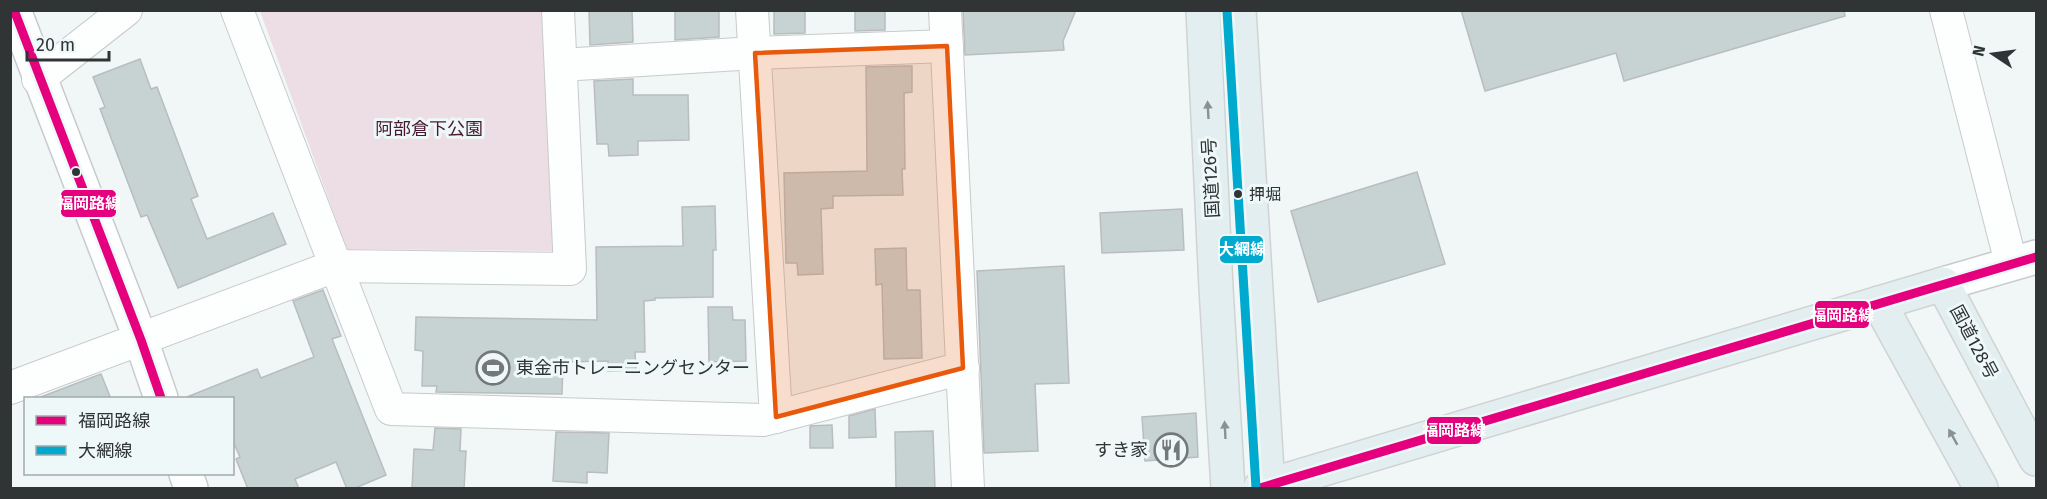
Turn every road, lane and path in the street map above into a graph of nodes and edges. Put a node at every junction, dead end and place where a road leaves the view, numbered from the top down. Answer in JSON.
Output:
{"nodes":[{"id":1,"x":14,"y":10,"type":"edge"},
{"id":2,"x":126,"y":10,"type":"edge"},
{"id":3,"x":237,"y":10,"type":"edge"},
{"id":4,"x":558,"y":10,"type":"edge"},
{"id":5,"x":752,"y":10,"type":"edge"},
{"id":6,"x":945,"y":10,"type":"edge"},
{"id":7,"x":1203,"y":10,"type":"edge"},
{"id":8,"x":1239,"y":10,"type":"edge"},
{"id":9,"x":1946,"y":10,"type":"edge"},
{"id":10,"x":947,"y":46,"type":"junction"},
{"id":11,"x":755,"y":53,"type":"junction"},
{"id":12,"x":561,"y":65,"type":"junction"},
{"id":13,"x":39,"y":79,"type":"junction"},
{"id":14,"x":2024,"y":260,"type":"edge"},
{"id":15,"x":335,"y":266,"type":"junction"},
{"id":16,"x":1943,"y":284,"type":"junction"},
{"id":17,"x":1879,"y":303,"type":"junction"},
{"id":18,"x":141,"y":340,"type":"junction"},
{"id":19,"x":963,"y":368,"type":"junction"},
{"id":20,"x":10,"y":388,"type":"edge"},
{"id":21,"x":160,"y":397,"type":"edge"},
{"id":22,"x":776,"y":417,"type":"junction"},
{"id":23,"x":2037,"y":459,"type":"edge"},
{"id":24,"x":1265,"y":488,"type":"edge"},
{"id":25,"x":968,"y":489,"type":"edge"},
{"id":26,"x":1228,"y":489,"type":"edge"},
{"id":27,"x":1981,"y":489,"type":"edge"}],
"edges":[{"from":1,"to":13,"type":"street"},
{"from":2,"to":13,"type":"street"},
{"from":3,"to":15,"type":"street"},
{"from":4,"to":12,"type":"street"},
{"from":5,"to":11,"type":"street"},
{"from":6,"to":10,"type":"street"},
{"from":26,"to":7,"type":"highway","name":"国道126号","one_way":true},
{"from":8,"to":24,"type":"highway","name":"国道126号"},
{"from":9,"to":14,"type":"street"},
{"from":10,"to":11,"type":"street"},
{"from":10,"to":19,"type":"street"},
{"from":11,"to":12,"type":"street"},
{"from":11,"to":22,"type":"street"},
{"from":12,"to":15,"type":"street"},
{"from":13,"to":18,"type":"street"},
{"from":14,"to":16,"type":"street"},
{"from":15,"to":18,"type":"street"},
{"from":15,"to":22,"type":"street"},
{"from":16,"to":17,"type":"highway","name":"国道128号"},
{"from":16,"to":23,"type":"highway","name":"国道128号"},
{"from":17,"to":24,"type":"highway","name":"国道128号"},
{"from":27,"to":17,"type":"highway","one_way":true},
{"from":18,"to":20,"type":"street"},
{"from":18,"to":21,"type":"street"},
{"from":19,"to":22,"type":"street"},
{"from":19,"to":25,"type":"street"}]}
